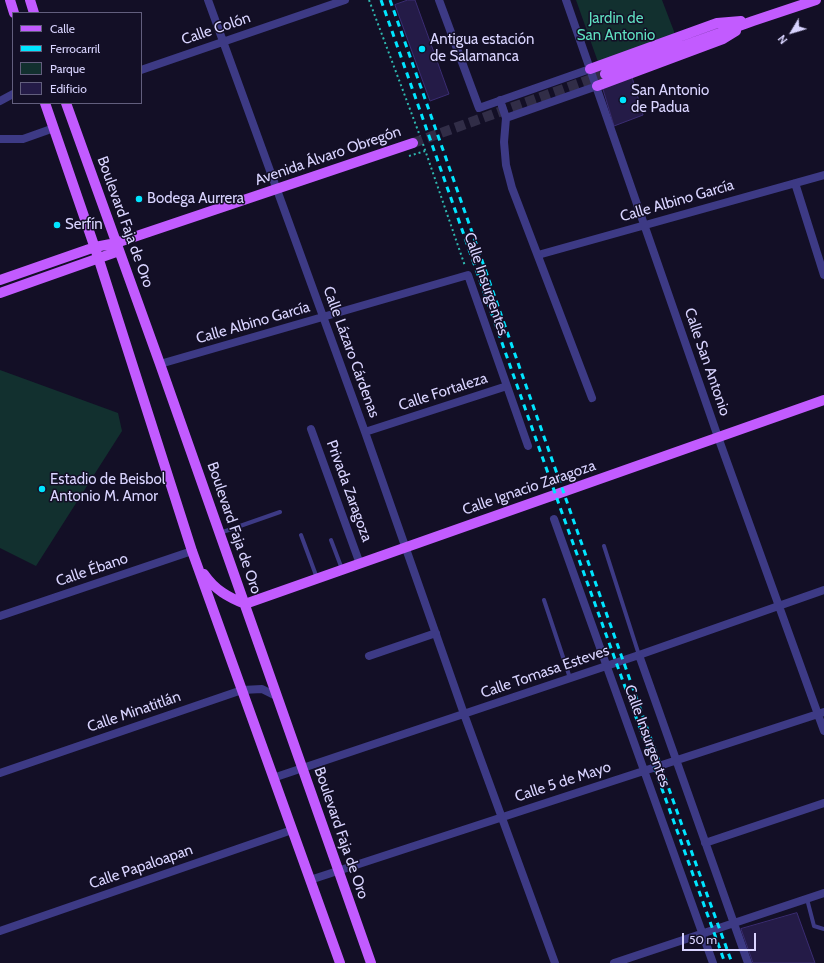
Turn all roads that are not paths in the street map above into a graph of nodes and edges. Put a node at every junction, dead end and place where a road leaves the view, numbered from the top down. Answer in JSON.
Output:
{"nodes":[{"id":1,"x":10,"y":0,"type":"edge"},
{"id":2,"x":30,"y":0,"type":"edge"},
{"id":3,"x":208,"y":0,"type":"edge"},
{"id":4,"x":344,"y":0,"type":"edge"},
{"id":5,"x":439,"y":0,"type":"edge"},
{"id":6,"x":566,"y":0,"type":"edge"},
{"id":7,"x":816,"y":0,"type":"edge"},
{"id":8,"x":14,"y":12,"type":"edge"},
{"id":9,"x":34,"y":12,"type":"edge"},
{"id":10,"x":753,"y":21,"type":"junction"},
{"id":11,"x":223,"y":42,"type":"junction"},
{"id":12,"x":590,"y":69,"type":"junction"},
{"id":13,"x":142,"y":70,"type":"edge"},
{"id":14,"x":605,"y":74,"type":"tunnel mouth"},
{"id":15,"x":597,"y":86,"type":"junction"},
{"id":16,"x":12,"y":95,"type":"edge"},
{"id":17,"x":500,"y":100,"type":"junction"},
{"id":18,"x":0,"y":101,"type":"edge"},
{"id":19,"x":45,"y":104,"type":"edge"},
{"id":20,"x":66,"y":104,"type":"edge"},
{"id":21,"x":506,"y":118,"type":"junction"},
{"id":22,"x":54,"y":128,"type":"junction"},
{"id":23,"x":0,"y":139,"type":"edge"},
{"id":24,"x":413,"y":143,"type":"tunnel mouth"},
{"id":25,"x":824,"y":175,"type":"edge"},
{"id":26,"x":795,"y":183,"type":"junction"},
{"id":27,"x":277,"y":189,"type":"junction"},
{"id":28,"x":646,"y":224,"type":"junction"},
{"id":29,"x":95,"y":247,"type":"junction"},
{"id":30,"x":118,"y":247,"type":"junction"},
{"id":31,"x":538,"y":255,"type":"junction"},
{"id":32,"x":98,"y":257,"type":"junction"},
{"id":33,"x":468,"y":275,"type":"joint"},
{"id":34,"x":824,"y":275,"type":"edge"},
{"id":35,"x":0,"y":280,"type":"edge"},
{"id":36,"x":0,"y":293,"type":"edge"},
{"id":37,"x":323,"y":317,"type":"junction"},
{"id":38,"x":160,"y":364,"type":"junction"},
{"id":39,"x":507,"y":386,"type":"junction"},
{"id":40,"x":592,"y":398,"type":"dead end"},
{"id":41,"x":824,"y":400,"type":"edge"},
{"id":42,"x":311,"y":429,"type":"dead end"},
{"id":43,"x":365,"y":432,"type":"junction"},
{"id":44,"x":718,"y":437,"type":"junction"},
{"id":45,"x":528,"y":446,"type":"dead end"},
{"id":46,"x":280,"y":512,"type":"dead end"},
{"id":47,"x":554,"y":519,"type":"dead end"},
{"id":48,"x":220,"y":534,"type":"junction"},
{"id":49,"x":301,"y":535,"type":"dead end"},
{"id":50,"x":331,"y":540,"type":"dead end"},
{"id":51,"x":604,"y":546,"type":"dead end"},
{"id":52,"x":406,"y":547,"type":"junction"},
{"id":53,"x":192,"y":551,"type":"junction"},
{"id":54,"x":360,"y":564,"type":"junction"},
{"id":55,"x":342,"y":570,"type":"junction"},
{"id":56,"x":317,"y":579,"type":"junction"},
{"id":57,"x":824,"y":590,"type":"edge"},
{"id":58,"x":544,"y":600,"type":"dead end"},
{"id":59,"x":245,"y":604,"type":"junction"},
{"id":60,"x":778,"y":606,"type":"junction"},
{"id":61,"x":0,"y":616,"type":"edge"},
{"id":62,"x":436,"y":633,"type":"junction"},
{"id":63,"x":638,"y":655,"type":"junction"},
{"id":64,"x":368,"y":656,"type":"dead end"},
{"id":65,"x":607,"y":665,"type":"junction"},
{"id":66,"x":570,"y":678,"type":"junction"},
{"id":67,"x":242,"y":690,"type":"junction"},
{"id":68,"x":276,"y":696,"type":"junction"},
{"id":69,"x":821,"y":713,"type":"edge"},
{"id":70,"x":464,"y":714,"type":"junction"},
{"id":71,"x":824,"y":732,"type":"edge"},
{"id":72,"x":676,"y":760,"type":"junction"},
{"id":73,"x":302,"y":768,"type":"junction"},
{"id":74,"x":645,"y":770,"type":"junction"},
{"id":75,"x":0,"y":773,"type":"edge"},
{"id":76,"x":274,"y":778,"type":"junction"},
{"id":77,"x":824,"y":803,"type":"edge"},
{"id":78,"x":501,"y":817,"type":"junction"},
{"id":79,"x":292,"y":830,"type":"junction"},
{"id":80,"x":705,"y":843,"type":"junction"},
{"id":81,"x":339,"y":871,"type":"junction"},
{"id":82,"x":310,"y":880,"type":"junction"},
{"id":83,"x":824,"y":893,"type":"edge"},
{"id":84,"x":807,"y":899,"type":"junction"},
{"id":85,"x":733,"y":923,"type":"junction"},
{"id":86,"x":824,"y":929,"type":"edge"},
{"id":87,"x":0,"y":931,"type":"edge"},
{"id":88,"x":702,"y":933,"type":"junction"},
{"id":89,"x":340,"y":963,"type":"edge"},
{"id":90,"x":371,"y":963,"type":"edge"},
{"id":91,"x":554,"y":963,"type":"edge"},
{"id":92,"x":614,"y":963,"type":"edge"},
{"id":93,"x":713,"y":963,"type":"edge"},
{"id":94,"x":748,"y":963,"type":"edge"}],
"edges":[{"from":1,"to":8,"type":"main road"},
{"from":2,"to":9,"type":"main road"},
{"from":3,"to":11,"type":"street","name":"Calle Lázaro Cárdenas"},
{"from":4,"to":11,"type":"street","name":"Calle Colón"},
{"from":5,"to":17,"type":"street"},
{"from":6,"to":12,"type":"street","name":"Calle San Antonio"},
{"from":7,"to":10,"type":"main road"},
{"from":10,"to":12,"type":"main road"},
{"from":10,"to":14,"type":"main road"},
{"from":10,"to":15,"type":"main road"},
{"from":11,"to":13,"type":"street","name":"Calle Colón"},
{"from":11,"to":27,"type":"street","name":"Calle Lázaro Cárdenas"},
{"from":12,"to":15,"type":"street","name":"Calle San Antonio"},
{"from":12,"to":17,"type":"street"},
{"from":15,"to":21,"type":"street"},
{"from":15,"to":28,"type":"street","name":"Calle San Antonio"},
{"from":16,"to":18,"type":"street"},
{"from":17,"to":21,"type":"street"},
{"from":19,"to":22,"type":"main road"},
{"from":20,"to":30,"type":"main road","name":"Boulevard Faja de Oro"},
{"from":21,"to":31,"type":"street"},
{"from":22,"to":23,"type":"street"},
{"from":22,"to":29,"type":"main road"},
{"from":24,"to":27,"type":"main road","name":"Avenida Álvaro Obregón"},
{"from":25,"to":26,"type":"street","name":"Calle Albino García"},
{"from":26,"to":28,"type":"street","name":"Calle Albino García"},
{"from":26,"to":34,"type":"street"},
{"from":27,"to":30,"type":"main road","name":"Avenida Álvaro Obregón"},
{"from":27,"to":37,"type":"street","name":"Calle Lázaro Cárdenas"},
{"from":28,"to":31,"type":"street","name":"Calle Albino García"},
{"from":28,"to":44,"type":"street","name":"Calle San Antonio"},
{"from":29,"to":30,"type":"main road"},
{"from":29,"to":32,"type":"main road"},
{"from":29,"to":35,"type":"main road"},
{"from":30,"to":32,"type":"main road"},
{"from":30,"to":38,"type":"main road","name":"Boulevard Faja de Oro"},
{"from":31,"to":40,"type":"street"},
{"from":32,"to":36,"type":"main road"},
{"from":32,"to":53,"type":"main road"},
{"from":33,"to":37,"type":"street","name":"Calle Albino García"},
{"from":33,"to":39,"type":"street","name":"Calle Insurgentes"},
{"from":37,"to":38,"type":"street","name":"Calle Albino García"},
{"from":37,"to":43,"type":"street","name":"Calle Lázaro Cárdenas"},
{"from":38,"to":48,"type":"main road","name":"Boulevard Faja de Oro"},
{"from":39,"to":43,"type":"street","name":"Calle Fortaleza"},
{"from":39,"to":45,"type":"street","name":"Calle Insurgentes"},
{"from":41,"to":44,"type":"main road","name":"Calle Ignacio Zaragoza"},
{"from":42,"to":54,"type":"street","name":"Privada Zaragoza"},
{"from":43,"to":52,"type":"street","name":"Calle Lázaro Cárdenas"},
{"from":44,"to":52,"type":"main road","name":"Calle Ignacio Zaragoza"},
{"from":44,"to":60,"type":"street","name":"Calle San Antonio"},
{"from":46,"to":48,"type":"lane"},
{"from":47,"to":65,"type":"street","name":"Calle Insurgentes"},
{"from":48,"to":59,"type":"main road","name":"Boulevard Faja de Oro"},
{"from":49,"to":56,"type":"lane"},
{"from":50,"to":55,"type":"lane"},
{"from":51,"to":63,"type":"lane"},
{"from":52,"to":54,"type":"main road","name":"Calle Ignacio Zaragoza"},
{"from":52,"to":62,"type":"street","name":"Calle Lázaro Cárdenas"},
{"from":53,"to":59,"type":"main road"},
{"from":53,"to":61,"type":"street","name":"Calle Ébano"},
{"from":53,"to":67,"type":"main road"},
{"from":54,"to":55,"type":"main road","name":"Calle Ignacio Zaragoza"},
{"from":55,"to":56,"type":"main road","name":"Calle Ignacio Zaragoza"},
{"from":56,"to":59,"type":"main road","name":"Calle Ignacio Zaragoza"},
{"from":57,"to":60,"type":"street","name":"Calle Tomasa Esteves"},
{"from":58,"to":66,"type":"lane"},
{"from":59,"to":68,"type":"main road","name":"Boulevard Faja de Oro"},
{"from":60,"to":63,"type":"street","name":"Calle Tomasa Esteves"},
{"from":60,"to":69,"type":"street","name":"Calle San Antonio"},
{"from":62,"to":64,"type":"street"},
{"from":62,"to":70,"type":"street","name":"Calle Lázaro Cárdenas"},
{"from":63,"to":65,"type":"street","name":"Calle Tomasa Esteves"},
{"from":63,"to":72,"type":"street","name":"Calle Insurgentes"},
{"from":65,"to":66,"type":"street","name":"Calle Tomasa Esteves"},
{"from":65,"to":74,"type":"street","name":"Calle Insurgentes"},
{"from":66,"to":70,"type":"street","name":"Calle Tomasa Esteves"},
{"from":67,"to":68,"type":"street","name":"Calle Minatitlán"},
{"from":67,"to":75,"type":"street","name":"Calle Minatitlán"},
{"from":67,"to":76,"type":"main road"},
{"from":68,"to":73,"type":"main road","name":"Boulevard Faja de Oro"},
{"from":69,"to":71,"type":"street","name":"Calle San Antonio"},
{"from":69,"to":72,"type":"street","name":"Calle 5 de Mayo"},
{"from":70,"to":73,"type":"street","name":"Calle Tomasa Esteves"},
{"from":70,"to":78,"type":"street","name":"Calle Lázaro Cárdenas"},
{"from":72,"to":74,"type":"street","name":"Calle 5 de Mayo"},
{"from":72,"to":80,"type":"street","name":"Calle Insurgentes"},
{"from":73,"to":76,"type":"street","name":"Calle Tomasa Esteves"},
{"from":73,"to":81,"type":"main road","name":"Boulevard Faja de Oro"},
{"from":74,"to":78,"type":"street","name":"Calle 5 de Mayo"},
{"from":74,"to":88,"type":"street","name":"Calle Insurgentes"},
{"from":76,"to":79,"type":"main road"},
{"from":77,"to":80,"type":"street"},
{"from":78,"to":81,"type":"street","name":"Calle 5 de Mayo"},
{"from":78,"to":91,"type":"street","name":"Calle Lázaro Cárdenas"},
{"from":79,"to":82,"type":"main road"},
{"from":79,"to":87,"type":"street","name":"Calle Papaloapan"},
{"from":80,"to":85,"type":"street","name":"Calle Insurgentes"},
{"from":81,"to":82,"type":"street","name":"Calle 5 de Mayo"},
{"from":81,"to":90,"type":"main road","name":"Boulevard Faja de Oro"},
{"from":82,"to":89,"type":"main road"},
{"from":83,"to":84,"type":"street"},
{"from":84,"to":85,"type":"street"},
{"from":84,"to":86,"type":"lane"},
{"from":85,"to":88,"type":"street"},
{"from":85,"to":94,"type":"street","name":"Calle Insurgentes"},
{"from":88,"to":92,"type":"street"},
{"from":88,"to":93,"type":"street","name":"Calle Insurgentes"}]}
